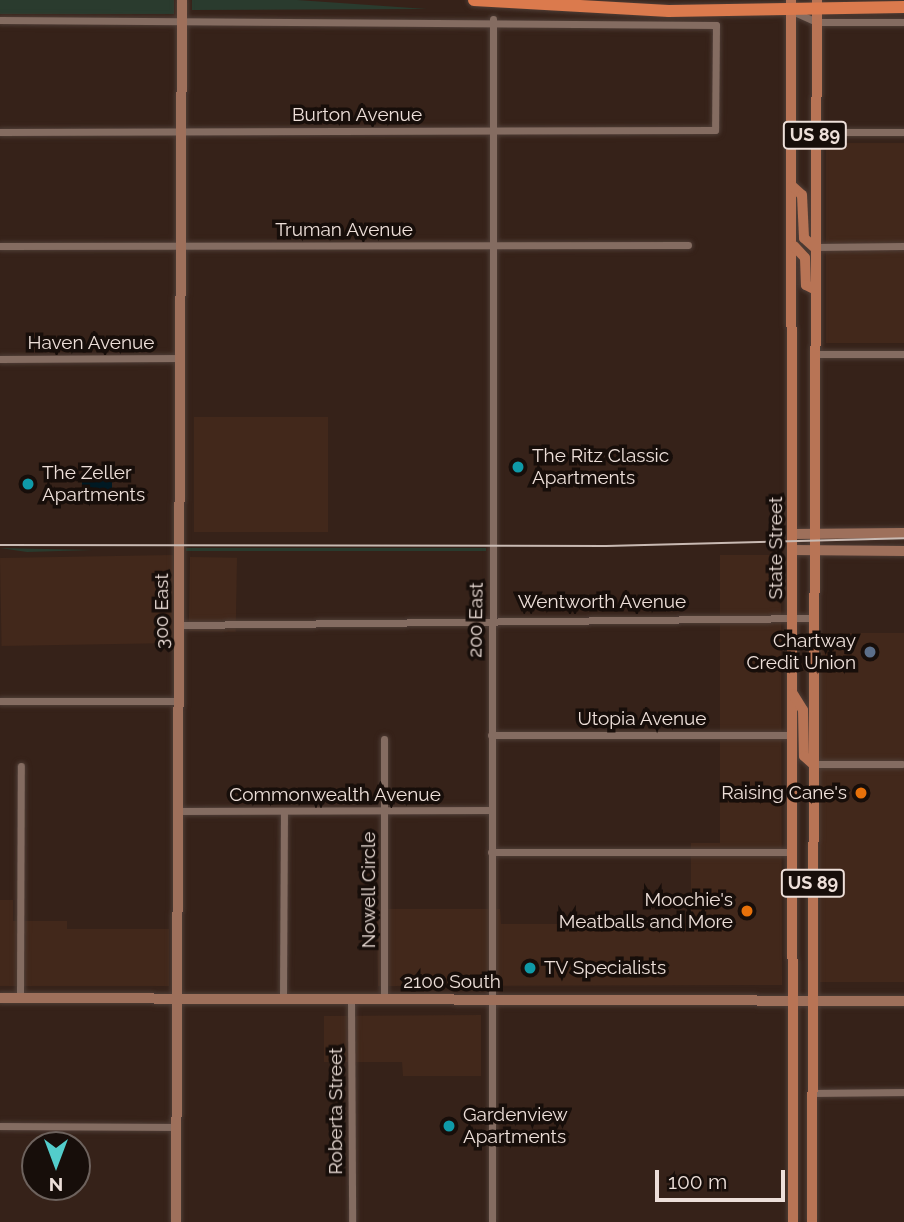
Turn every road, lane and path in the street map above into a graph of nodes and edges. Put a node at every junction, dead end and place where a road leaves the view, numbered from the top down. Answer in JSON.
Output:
{"nodes":[{"id":1,"x":182,"y":0,"type":"edge"},
{"id":2,"x":474,"y":0,"type":"edge"},
{"id":3,"x":792,"y":5,"type":"edge"},
{"id":4,"x":904,"y":7,"type":"edge"},
{"id":5,"x":817,"y":10,"type":"edge"},
{"id":6,"x":182,"y":19,"type":"junction"},
{"id":7,"x":493,"y":19,"type":"junction"},
{"id":8,"x":0,"y":20,"type":"edge"},
{"id":9,"x":904,"y":22,"type":"edge"},
{"id":10,"x":492,"y":131,"type":"junction"},
{"id":11,"x":0,"y":132,"type":"edge"},
{"id":12,"x":181,"y":132,"type":"junction"},
{"id":13,"x":815,"y":132,"type":"junction"},
{"id":14,"x":904,"y":132,"type":"edge"},
{"id":15,"x":792,"y":187,"type":"junction"},
{"id":16,"x":492,"y":245,"type":"junction"},
{"id":17,"x":688,"y":245,"type":"dead end"},
{"id":18,"x":0,"y":246,"type":"edge"},
{"id":19,"x":180,"y":246,"type":"junction"},
{"id":20,"x":794,"y":246,"type":"junction"},
{"id":21,"x":904,"y":246,"type":"edge"},
{"id":22,"x":814,"y":247,"type":"junction"},
{"id":23,"x":814,"y":289,"type":"junction"},
{"id":24,"x":814,"y":354,"type":"junction"},
{"id":25,"x":904,"y":354,"type":"edge"},
{"id":26,"x":181,"y":358,"type":"junction"},
{"id":27,"x":0,"y":359,"type":"edge"},
{"id":28,"x":904,"y":533,"type":"edge"},
{"id":29,"x":793,"y":534,"type":"junction"},
{"id":30,"x":814,"y":534,"type":"junction"},
{"id":31,"x":793,"y":550,"type":"junction"},
{"id":32,"x":813,"y":550,"type":"junction"},
{"id":33,"x":904,"y":551,"type":"edge"},
{"id":34,"x":793,"y":617,"type":"junction"},
{"id":35,"x":814,"y":618,"type":"junction"},
{"id":36,"x":491,"y":621,"type":"junction"},
{"id":37,"x":180,"y":625,"type":"junction"},
{"id":38,"x":793,"y":694,"type":"junction"},
{"id":39,"x":0,"y":701,"type":"edge"},
{"id":40,"x":178,"y":701,"type":"junction"},
{"id":41,"x":491,"y":735,"type":"junction"},
{"id":42,"x":793,"y":735,"type":"junction"},
{"id":43,"x":384,"y":739,"type":"dead end"},
{"id":44,"x":813,"y":764,"type":"junction"},
{"id":45,"x":902,"y":764,"type":"dead end"},
{"id":46,"x":21,"y":766,"type":"dead end"},
{"id":47,"x":491,"y":810,"type":"junction"},
{"id":48,"x":179,"y":811,"type":"junction"},
{"id":49,"x":284,"y":811,"type":"junction"},
{"id":50,"x":384,"y":811,"type":"junction"},
{"id":51,"x":491,"y":852,"type":"junction"},
{"id":52,"x":793,"y":852,"type":"junction"},
{"id":53,"x":0,"y":998,"type":"edge"},
{"id":54,"x":20,"y":998,"type":"junction"},
{"id":55,"x":177,"y":999,"type":"junction"},
{"id":56,"x":283,"y":999,"type":"junction"},
{"id":57,"x":351,"y":999,"type":"junction"},
{"id":58,"x":384,"y":999,"type":"junction"},
{"id":59,"x":490,"y":1000,"type":"junction"},
{"id":60,"x":793,"y":1002,"type":"junction"},
{"id":61,"x":904,"y":1002,"type":"edge"},
{"id":62,"x":813,"y":1003,"type":"junction"},
{"id":63,"x":813,"y":1093,"type":"junction"},
{"id":64,"x":904,"y":1093,"type":"edge"},
{"id":65,"x":0,"y":1126,"type":"edge"},
{"id":66,"x":177,"y":1127,"type":"junction"},
{"id":67,"x":176,"y":1222,"type":"edge"},
{"id":68,"x":352,"y":1222,"type":"edge"},
{"id":69,"x":492,"y":1222,"type":"edge"},
{"id":70,"x":793,"y":1222,"type":"edge"},
{"id":71,"x":813,"y":1222,"type":"edge"}],
"edges":[{"from":1,"to":6,"type":"street","name":"300 East"},
{"from":2,"to":3,"type":"highway"},
{"from":3,"to":5,"type":"highway"},
{"from":3,"to":15,"type":"main road","name":"State Street","number":"US 89"},
{"from":4,"to":5,"type":"highway"},
{"from":5,"to":9,"type":"street"},
{"from":5,"to":13,"type":"main road","name":"State Street","number":"US 89"},
{"from":6,"to":7,"type":"street"},
{"from":6,"to":8,"type":"street"},
{"from":6,"to":12,"type":"street","name":"300 East"},
{"from":7,"to":10,"type":"street","name":"200 East"},
{"from":7,"to":10,"type":"street","name":"Burton Avenue"},
{"from":10,"to":12,"type":"street","name":"Burton Avenue"},
{"from":10,"to":16,"type":"street","name":"200 East"},
{"from":11,"to":12,"type":"street","name":"Burton Avenue"},
{"from":12,"to":19,"type":"street","name":"300 East"},
{"from":13,"to":14,"type":"street"},
{"from":13,"to":22,"type":"main road","name":"State Street","number":"US 89"},
{"from":15,"to":20,"type":"main road","name":"State Street","number":"US 89"},
{"from":15,"to":22,"type":"main road"},
{"from":16,"to":17,"type":"street","name":"Truman Avenue"},
{"from":16,"to":19,"type":"street","name":"Truman Avenue"},
{"from":16,"to":36,"type":"street","name":"200 East"},
{"from":18,"to":19,"type":"street","name":"Truman Avenue"},
{"from":19,"to":26,"type":"street","name":"300 East"},
{"from":20,"to":23,"type":"main road"},
{"from":20,"to":29,"type":"main road","name":"State Street","number":"US 89"},
{"from":21,"to":22,"type":"street"},
{"from":22,"to":23,"type":"main road","name":"State Street","number":"US 89"},
{"from":23,"to":24,"type":"main road","name":"State Street","number":"US 89"},
{"from":24,"to":25,"type":"street"},
{"from":24,"to":30,"type":"main road","name":"State Street","number":"US 89"},
{"from":26,"to":27,"type":"street","name":"Haven Avenue"},
{"from":26,"to":37,"type":"street","name":"300 East"},
{"from":28,"to":30,"type":"street"},
{"from":29,"to":30,"type":"street"},
{"from":29,"to":31,"type":"main road","name":"State Street","number":"US 89"},
{"from":30,"to":32,"type":"main road","name":"State Street","number":"US 89"},
{"from":31,"to":32,"type":"street"},
{"from":31,"to":34,"type":"main road","name":"State Street","number":"US 89"},
{"from":32,"to":33,"type":"street"},
{"from":32,"to":35,"type":"main road","name":"State Street","number":"US 89"},
{"from":34,"to":35,"type":"street","name":"Wentworth Avenue"},
{"from":34,"to":36,"type":"street","name":"Wentworth Avenue"},
{"from":34,"to":38,"type":"main road","name":"State Street","number":"US 89"},
{"from":35,"to":44,"type":"main road","name":"State Street","number":"US 89"},
{"from":36,"to":37,"type":"street","name":"Wentworth Avenue"},
{"from":36,"to":41,"type":"street","name":"200 East"},
{"from":37,"to":40,"type":"street","name":"300 East"},
{"from":38,"to":42,"type":"main road","name":"State Street","number":"US 89"},
{"from":38,"to":44,"type":"main road"},
{"from":39,"to":40,"type":"street"},
{"from":40,"to":48,"type":"street","name":"300 East"},
{"from":41,"to":42,"type":"street","name":"Utopia Avenue"},
{"from":41,"to":47,"type":"street","name":"200 East"},
{"from":42,"to":52,"type":"main road","name":"State Street","number":"US 89"},
{"from":43,"to":50,"type":"street","name":"Nowell Circle"},
{"from":44,"to":45,"type":"street"},
{"from":44,"to":62,"type":"main road","name":"State Street","number":"US 89"},
{"from":46,"to":54,"type":"street"},
{"from":47,"to":50,"type":"street","name":"Commonwealth Avenue"},
{"from":47,"to":51,"type":"street","name":"200 East"},
{"from":48,"to":49,"type":"street","name":"Commonwealth Avenue"},
{"from":48,"to":55,"type":"street","name":"300 East"},
{"from":49,"to":50,"type":"street","name":"Commonwealth Avenue"},
{"from":49,"to":56,"type":"street"},
{"from":50,"to":58,"type":"street","name":"Nowell Circle"},
{"from":51,"to":52,"type":"street"},
{"from":51,"to":59,"type":"street","name":"200 East"},
{"from":52,"to":60,"type":"main road","name":"State Street","number":"US 89"},
{"from":53,"to":54,"type":"street","name":"2100 South"},
{"from":54,"to":55,"type":"street","name":"2100 South"},
{"from":55,"to":56,"type":"street","name":"2100 South"},
{"from":55,"to":66,"type":"street","name":"300 East"},
{"from":56,"to":57,"type":"street","name":"2100 South"},
{"from":57,"to":58,"type":"street","name":"2100 South"},
{"from":57,"to":68,"type":"street","name":"Roberta Street"},
{"from":58,"to":59,"type":"street","name":"2100 South"},
{"from":59,"to":60,"type":"street","name":"2100 South"},
{"from":59,"to":69,"type":"street","name":"200 East"},
{"from":60,"to":62,"type":"street","name":"2100 South"},
{"from":60,"to":70,"type":"main road","name":"State Street","number":"US 89"},
{"from":61,"to":62,"type":"street","name":"2100 South"},
{"from":62,"to":63,"type":"main road","name":"State Street","number":"US 89"},
{"from":63,"to":64,"type":"street"},
{"from":63,"to":71,"type":"main road","name":"State Street","number":"US 89"},
{"from":65,"to":66,"type":"street"},
{"from":66,"to":67,"type":"street","name":"300 East"}]}
